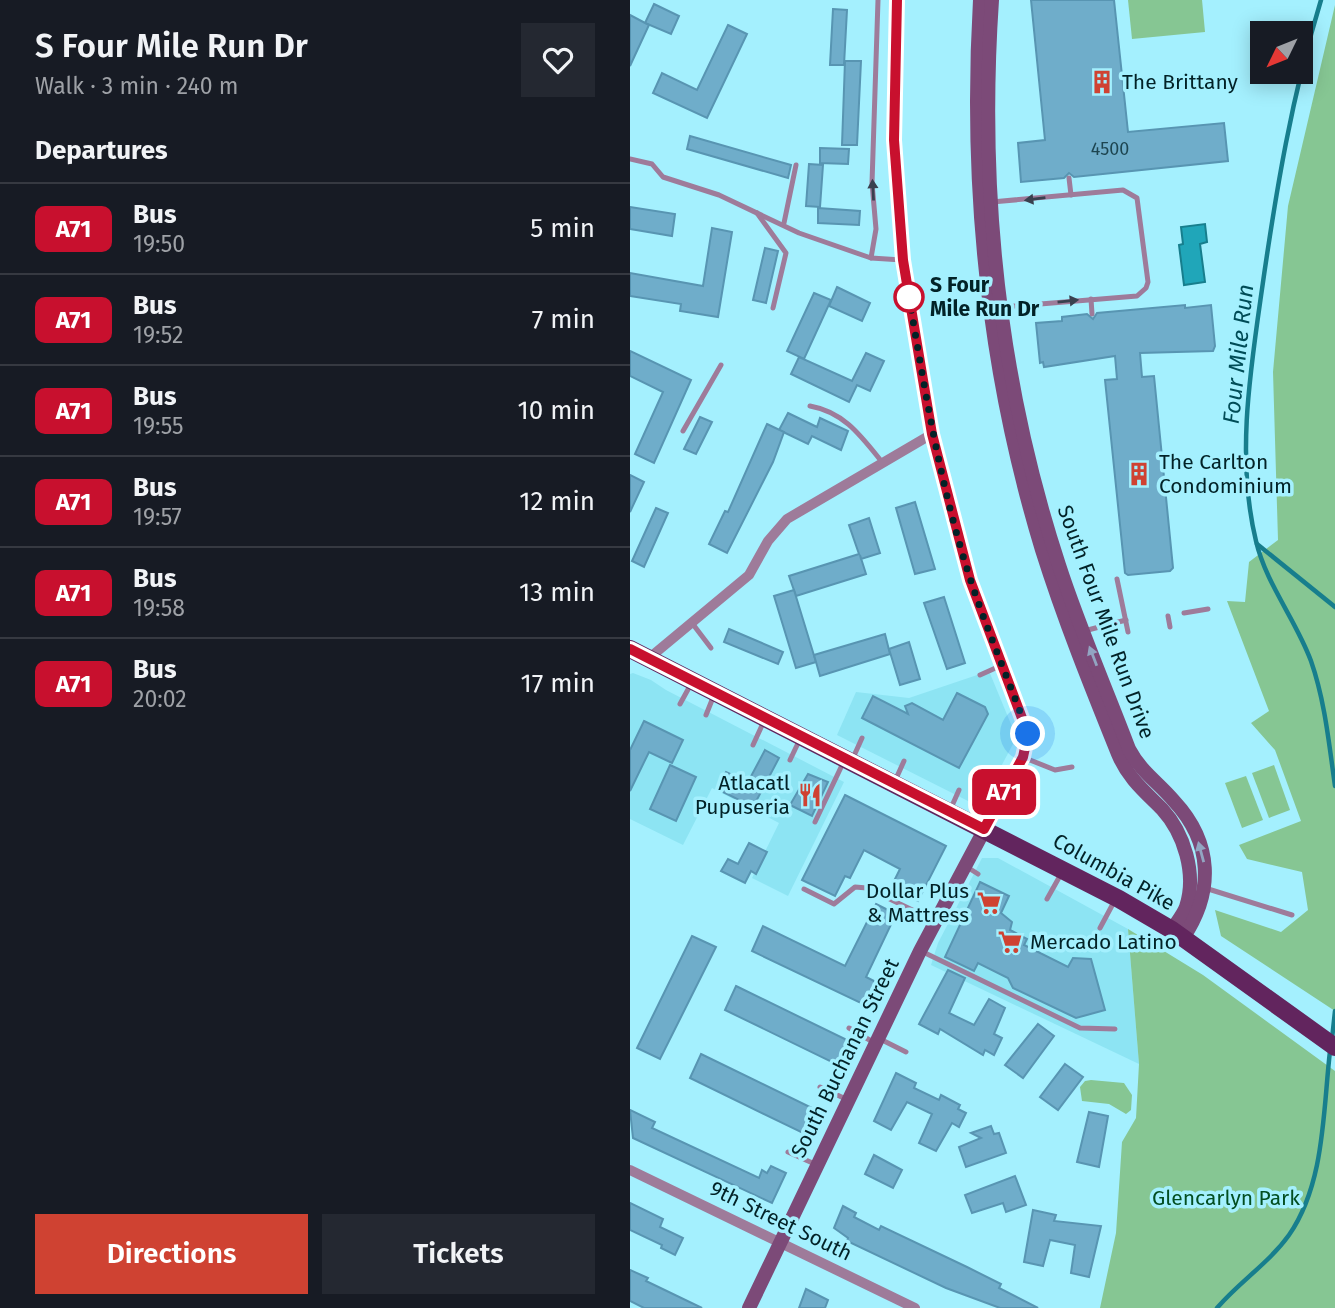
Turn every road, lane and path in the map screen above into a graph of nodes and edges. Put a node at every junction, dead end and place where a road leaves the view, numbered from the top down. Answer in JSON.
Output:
{"nodes":[{"id":1,"x":878,"y":0,"type":"edge"},
{"id":2,"x":897,"y":0,"type":"edge"},
{"id":3,"x":981,"y":0,"type":"edge"},
{"id":4,"x":992,"y":0,"type":"edge"},
{"id":5,"x":630,"y":159,"type":"edge"},
{"id":6,"x":796,"y":165,"type":"dead end"},
{"id":7,"x":1069,"y":178,"type":"dead end"},
{"id":8,"x":1071,"y":195,"type":"junction"},
{"id":9,"x":984,"y":203,"type":"junction"},
{"id":10,"x":755,"y":210,"type":"junction"},
{"id":11,"x":784,"y":223,"type":"junction"},
{"id":12,"x":871,"y":258,"type":"junction"},
{"id":13,"x":903,"y":260,"type":"junction"},
{"id":14,"x":1091,"y":299,"type":"junction"},
{"id":15,"x":773,"y":308,"type":"dead end"},
{"id":16,"x":995,"y":308,"type":"junction"},
{"id":17,"x":1092,"y":314,"type":"dead end"},
{"id":18,"x":721,"y":365,"type":"dead end"},
{"id":19,"x":810,"y":406,"type":"dead end"},
{"id":20,"x":683,"y":431,"type":"dead end"},
{"id":21,"x":932,"y":434,"type":"junction"},
{"id":22,"x":883,"y":463,"type":"junction"},
{"id":23,"x":1117,"y":579,"type":"dead end"},
{"id":24,"x":1208,"y":609,"type":"dead end"},
{"id":25,"x":1184,"y":613,"type":"dead end"},
{"id":26,"x":1168,"y":616,"type":"dead end"},
{"id":27,"x":1126,"y":620,"type":"junction"},
{"id":28,"x":692,"y":622,"type":"junction"},
{"id":29,"x":1170,"y":627,"type":"dead end"},
{"id":30,"x":1128,"y":632,"type":"dead end"},
{"id":31,"x":1077,"y":634,"type":"junction"},
{"id":32,"x":712,"y":648,"type":"dead end"},
{"id":33,"x":630,"y":649,"type":"edge"},
{"id":34,"x":648,"y":659,"type":"junction"},
{"id":35,"x":1003,"y":664,"type":"junction"},
{"id":36,"x":980,"y":675,"type":"dead end"},
{"id":37,"x":692,"y":681,"type":"junction"},
{"id":38,"x":715,"y":692,"type":"junction"},
{"id":39,"x":680,"y":704,"type":"dead end"},
{"id":40,"x":706,"y":715,"type":"dead end"},
{"id":41,"x":766,"y":718,"type":"junction"},
{"id":42,"x":802,"y":736,"type":"junction"},
{"id":43,"x":862,"y":738,"type":"dead end"},
{"id":44,"x":752,"y":745,"type":"dead end"},
{"id":45,"x":1023,"y":757,"type":"junction"},
{"id":46,"x":790,"y":760,"type":"dead end"},
{"id":47,"x":849,"y":760,"type":"junction"},
{"id":48,"x":904,"y":761,"type":"dead end"},
{"id":49,"x":1072,"y":767,"type":"dead end"},
{"id":50,"x":894,"y":783,"type":"junction"},
{"id":51,"x":959,"y":790,"type":"dead end"},
{"id":52,"x":950,"y":811,"type":"junction"},
{"id":53,"x":815,"y":822,"type":"dead end"},
{"id":54,"x":984,"y":829,"type":"junction"},
{"id":55,"x":964,"y":865,"type":"junction"},
{"id":56,"x":1063,"y":870,"type":"junction"},
{"id":57,"x":978,"y":874,"type":"dead end"},
{"id":58,"x":1205,"y":888,"type":"junction"},
{"id":59,"x":804,"y":889,"type":"dead end"},
{"id":60,"x":1116,"y":897,"type":"junction"},
{"id":61,"x":1047,"y":899,"type":"dead end"},
{"id":62,"x":1292,"y":915,"type":"dead end"},
{"id":63,"x":935,"y":921,"type":"junction"},
{"id":64,"x":1100,"y":928,"type":"dead end"},
{"id":65,"x":1177,"y":934,"type":"junction"},
{"id":66,"x":920,"y":951,"type":"junction"},
{"id":67,"x":849,"y":1028,"type":"dead end"},
{"id":68,"x":1115,"y":1028,"type":"dead end"},
{"id":69,"x":876,"y":1041,"type":"junction"},
{"id":70,"x":1335,"y":1047,"type":"edge"},
{"id":71,"x":906,"y":1052,"type":"dead end"},
{"id":72,"x":820,"y":1087,"type":"dead end"},
{"id":73,"x":848,"y":1100,"type":"junction"},
{"id":74,"x":788,"y":1152,"type":"dead end"},
{"id":75,"x":817,"y":1166,"type":"junction"},
{"id":76,"x":630,"y":1170,"type":"edge"},
{"id":77,"x":781,"y":1242,"type":"junction"},
{"id":78,"x":748,"y":1308,"type":"edge"},
{"id":79,"x":915,"y":1308,"type":"edge"}],
"edges":[{"from":12,"to":1,"type":"lane","one_way":true},
{"from":2,"to":13,"type":"main road"},
{"from":3,"to":9,"type":"main road","name":"South Four Mile Run Drive"},
{"from":4,"to":9,"type":"main road","name":"South Four Mile Run Drive"},
{"from":5,"to":10,"type":"lane"},
{"from":6,"to":11,"type":"lane"},
{"from":7,"to":8,"type":"lane"},
{"from":8,"to":9,"type":"lane","one_way":true},
{"from":8,"to":14,"type":"lane"},
{"from":9,"to":16,"type":"main road","name":"South Four Mile Run Drive"},
{"from":10,"to":11,"type":"lane"},
{"from":10,"to":15,"type":"lane"},
{"from":11,"to":12,"type":"lane"},
{"from":12,"to":13,"type":"lane"},
{"from":13,"to":21,"type":"main road"},
{"from":16,"to":14,"type":"lane","one_way":true},
{"from":14,"to":17,"type":"lane"},
{"from":16,"to":31,"type":"main road","name":"South Four Mile Run Drive"},
{"from":18,"to":20,"type":"lane"},
{"from":19,"to":22,"type":"lane"},
{"from":21,"to":22,"type":"street"},
{"from":21,"to":35,"type":"main road"},
{"from":22,"to":28,"type":"street"},
{"from":23,"to":27,"type":"lane"},
{"from":24,"to":25,"type":"lane"},
{"from":26,"to":29,"type":"lane"},
{"from":27,"to":30,"type":"lane"},
{"from":27,"to":31,"type":"lane"},
{"from":28,"to":32,"type":"lane"},
{"from":28,"to":34,"type":"street"},
{"from":58,"to":31,"type":"main road","name":"South Four Mile Run Drive","one_way":true},
{"from":31,"to":65,"type":"main road","name":"South Four Mile Run Drive"},
{"from":33,"to":34,"type":"main road","name":"Columbia Pike"},
{"from":34,"to":37,"type":"main road","name":"Columbia Pike"},
{"from":35,"to":36,"type":"lane"},
{"from":35,"to":45,"type":"main road"},
{"from":37,"to":38,"type":"main road","name":"Columbia Pike"},
{"from":37,"to":39,"type":"lane"},
{"from":38,"to":40,"type":"lane"},
{"from":38,"to":41,"type":"main road","name":"Columbia Pike"},
{"from":41,"to":42,"type":"main road","name":"Columbia Pike"},
{"from":41,"to":44,"type":"lane"},
{"from":42,"to":46,"type":"lane"},
{"from":42,"to":47,"type":"main road","name":"Columbia Pike"},
{"from":43,"to":47,"type":"lane"},
{"from":45,"to":49,"type":"lane"},
{"from":45,"to":54,"type":"main road"},
{"from":47,"to":50,"type":"main road","name":"Columbia Pike"},
{"from":47,"to":53,"type":"lane"},
{"from":48,"to":50,"type":"lane"},
{"from":50,"to":52,"type":"main road","name":"Columbia Pike"},
{"from":51,"to":52,"type":"lane"},
{"from":52,"to":54,"type":"main road","name":"Columbia Pike"},
{"from":54,"to":55,"type":"main road","name":"South Buchanan Street"},
{"from":54,"to":56,"type":"main road","name":"Columbia Pike"},
{"from":55,"to":57,"type":"lane"},
{"from":55,"to":63,"type":"main road","name":"South Buchanan Street"},
{"from":56,"to":60,"type":"main road","name":"Columbia Pike"},
{"from":56,"to":61,"type":"lane"},
{"from":58,"to":62,"type":"lane"},
{"from":58,"to":65,"type":"main road","name":"South Four Mile Run Drive"},
{"from":59,"to":63,"type":"lane"},
{"from":60,"to":64,"type":"lane"},
{"from":60,"to":65,"type":"main road","name":"Columbia Pike"},
{"from":63,"to":66,"type":"main road","name":"South Buchanan Street"},
{"from":65,"to":70,"type":"main road","name":"Columbia Pike"},
{"from":66,"to":68,"type":"lane"},
{"from":66,"to":69,"type":"main road","name":"South Buchanan Street"},
{"from":67,"to":69,"type":"lane"},
{"from":69,"to":71,"type":"lane"},
{"from":69,"to":73,"type":"main road","name":"South Buchanan Street"},
{"from":72,"to":73,"type":"lane"},
{"from":73,"to":75,"type":"main road","name":"South Buchanan Street"},
{"from":74,"to":75,"type":"lane"},
{"from":75,"to":77,"type":"main road","name":"South Buchanan Street"},
{"from":76,"to":77,"type":"street","name":"9th Street South"},
{"from":77,"to":78,"type":"main road","name":"South Buchanan Street"},
{"from":77,"to":79,"type":"street","name":"9th Street South"}]}
